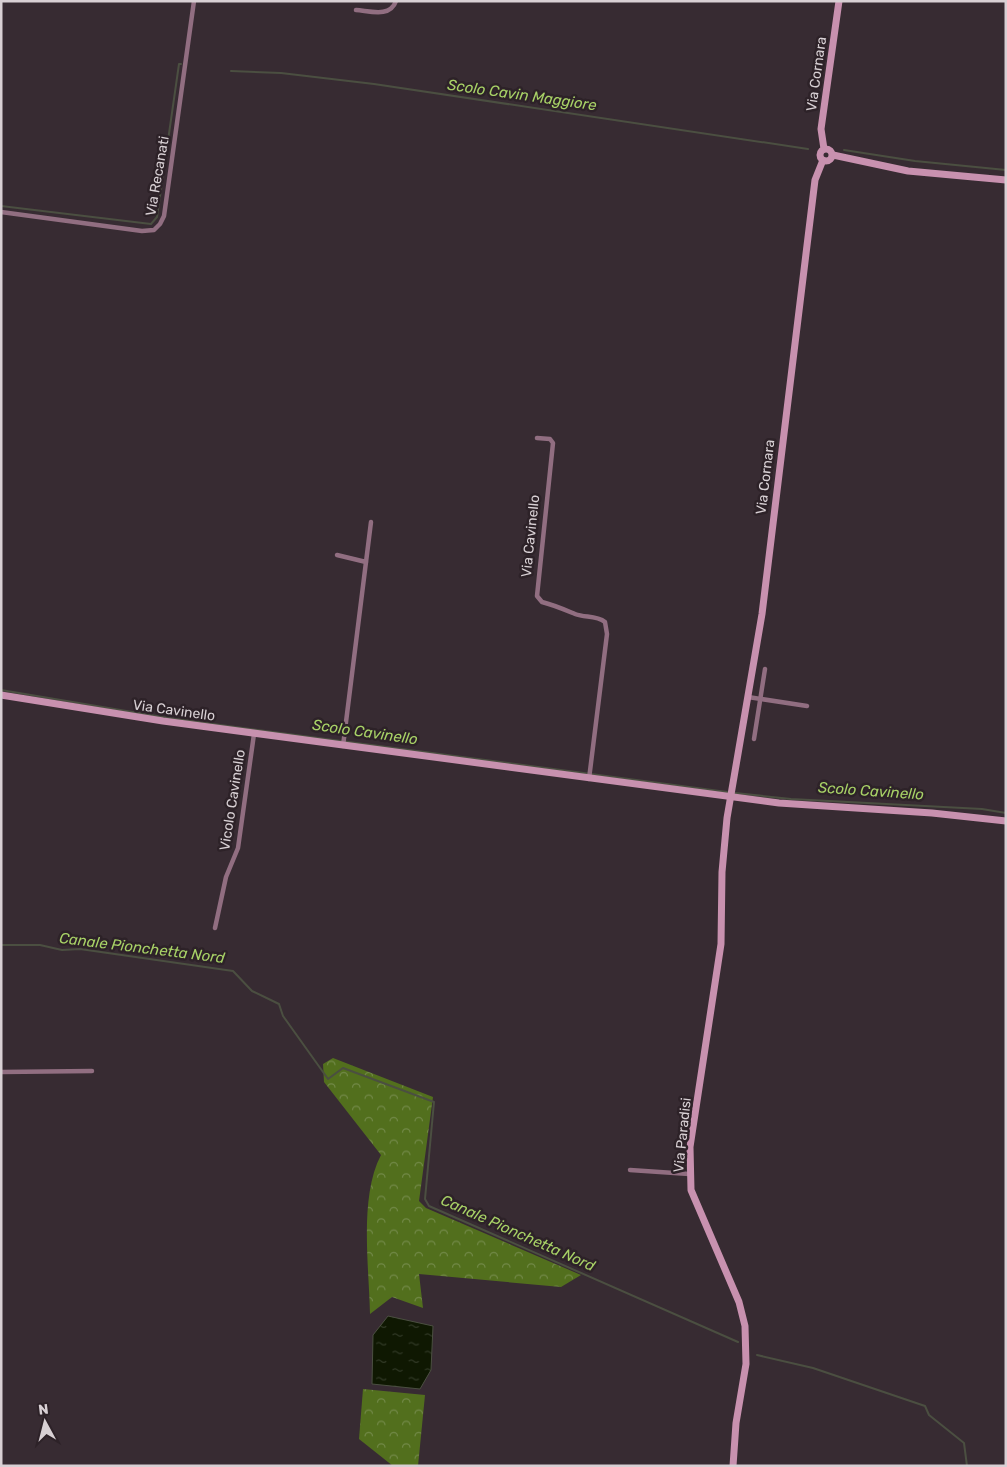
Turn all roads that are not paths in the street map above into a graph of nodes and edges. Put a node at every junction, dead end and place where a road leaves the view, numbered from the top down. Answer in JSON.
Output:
{"nodes":[{"id":1,"x":194,"y":1,"type":"edge"},
{"id":2,"x":396,"y":1,"type":"edge"},
{"id":3,"x":838,"y":1,"type":"edge"},
{"id":4,"x":356,"y":10,"type":"dead end"},
{"id":5,"x":824,"y":149,"type":"junction"},
{"id":6,"x":833,"y":155,"type":"junction"},
{"id":7,"x":823,"y":160,"type":"junction"},
{"id":8,"x":1006,"y":180,"type":"edge"},
{"id":9,"x":1,"y":212,"type":"edge"},
{"id":10,"x":537,"y":438,"type":"dead end"},
{"id":11,"x":370,"y":522,"type":"dead end"},
{"id":12,"x":337,"y":556,"type":"dead end"},
{"id":13,"x":366,"y":562,"type":"junction"},
{"id":14,"x":765,"y":669,"type":"dead end"},
{"id":15,"x":1,"y":696,"type":"edge"},
{"id":16,"x":748,"y":697,"type":"junction"},
{"id":17,"x":760,"y":698,"type":"junction"},
{"id":18,"x":807,"y":706,"type":"dead end"},
{"id":19,"x":254,"y":734,"type":"junction"},
{"id":20,"x":754,"y":739,"type":"dead end"},
{"id":21,"x":343,"y":742,"type":"junction"},
{"id":22,"x":589,"y":775,"type":"junction"},
{"id":23,"x":730,"y":797,"type":"junction"},
{"id":24,"x":1006,"y":822,"type":"edge"},
{"id":25,"x":215,"y":928,"type":"dead end"},
{"id":26,"x":92,"y":1071,"type":"dead end"},
{"id":27,"x":1,"y":1072,"type":"edge"},
{"id":28,"x":630,"y":1170,"type":"dead end"},
{"id":29,"x":689,"y":1174,"type":"junction"},
{"id":30,"x":732,"y":1466,"type":"edge"}],
"edges":[{"from":1,"to":9,"type":"street","name":"Via Recanati"},
{"from":2,"to":4,"type":"street"},
{"from":3,"to":5,"type":"street","name":"Via Cornara"},
{"from":5,"to":6,"type":"street"},
{"from":5,"to":7,"type":"street"},
{"from":6,"to":7,"type":"street"},
{"from":6,"to":8,"type":"street"},
{"from":7,"to":16,"type":"street","name":"Via Cornara"},
{"from":10,"to":22,"type":"street","name":"Via Cavinello"},
{"from":11,"to":13,"type":"street"},
{"from":12,"to":13,"type":"street"},
{"from":13,"to":21,"type":"street"},
{"from":14,"to":17,"type":"street"},
{"from":15,"to":19,"type":"street","name":"Via Cavinello"},
{"from":16,"to":17,"type":"street"},
{"from":16,"to":23,"type":"street","name":"Via Cornara"},
{"from":17,"to":18,"type":"street"},
{"from":17,"to":20,"type":"street"},
{"from":19,"to":21,"type":"street","name":"Via Cavinello"},
{"from":19,"to":25,"type":"street","name":"Vicolo Cavinello"},
{"from":21,"to":22,"type":"street","name":"Via Cavinello"},
{"from":22,"to":23,"type":"street","name":"Via Cavinello"},
{"from":23,"to":24,"type":"street","name":"Via Cavinello"},
{"from":23,"to":29,"type":"street","name":"Via Paradisi"},
{"from":26,"to":27,"type":"street"},
{"from":28,"to":29,"type":"street"},
{"from":29,"to":30,"type":"street","name":"Via Paradisi"}]}
